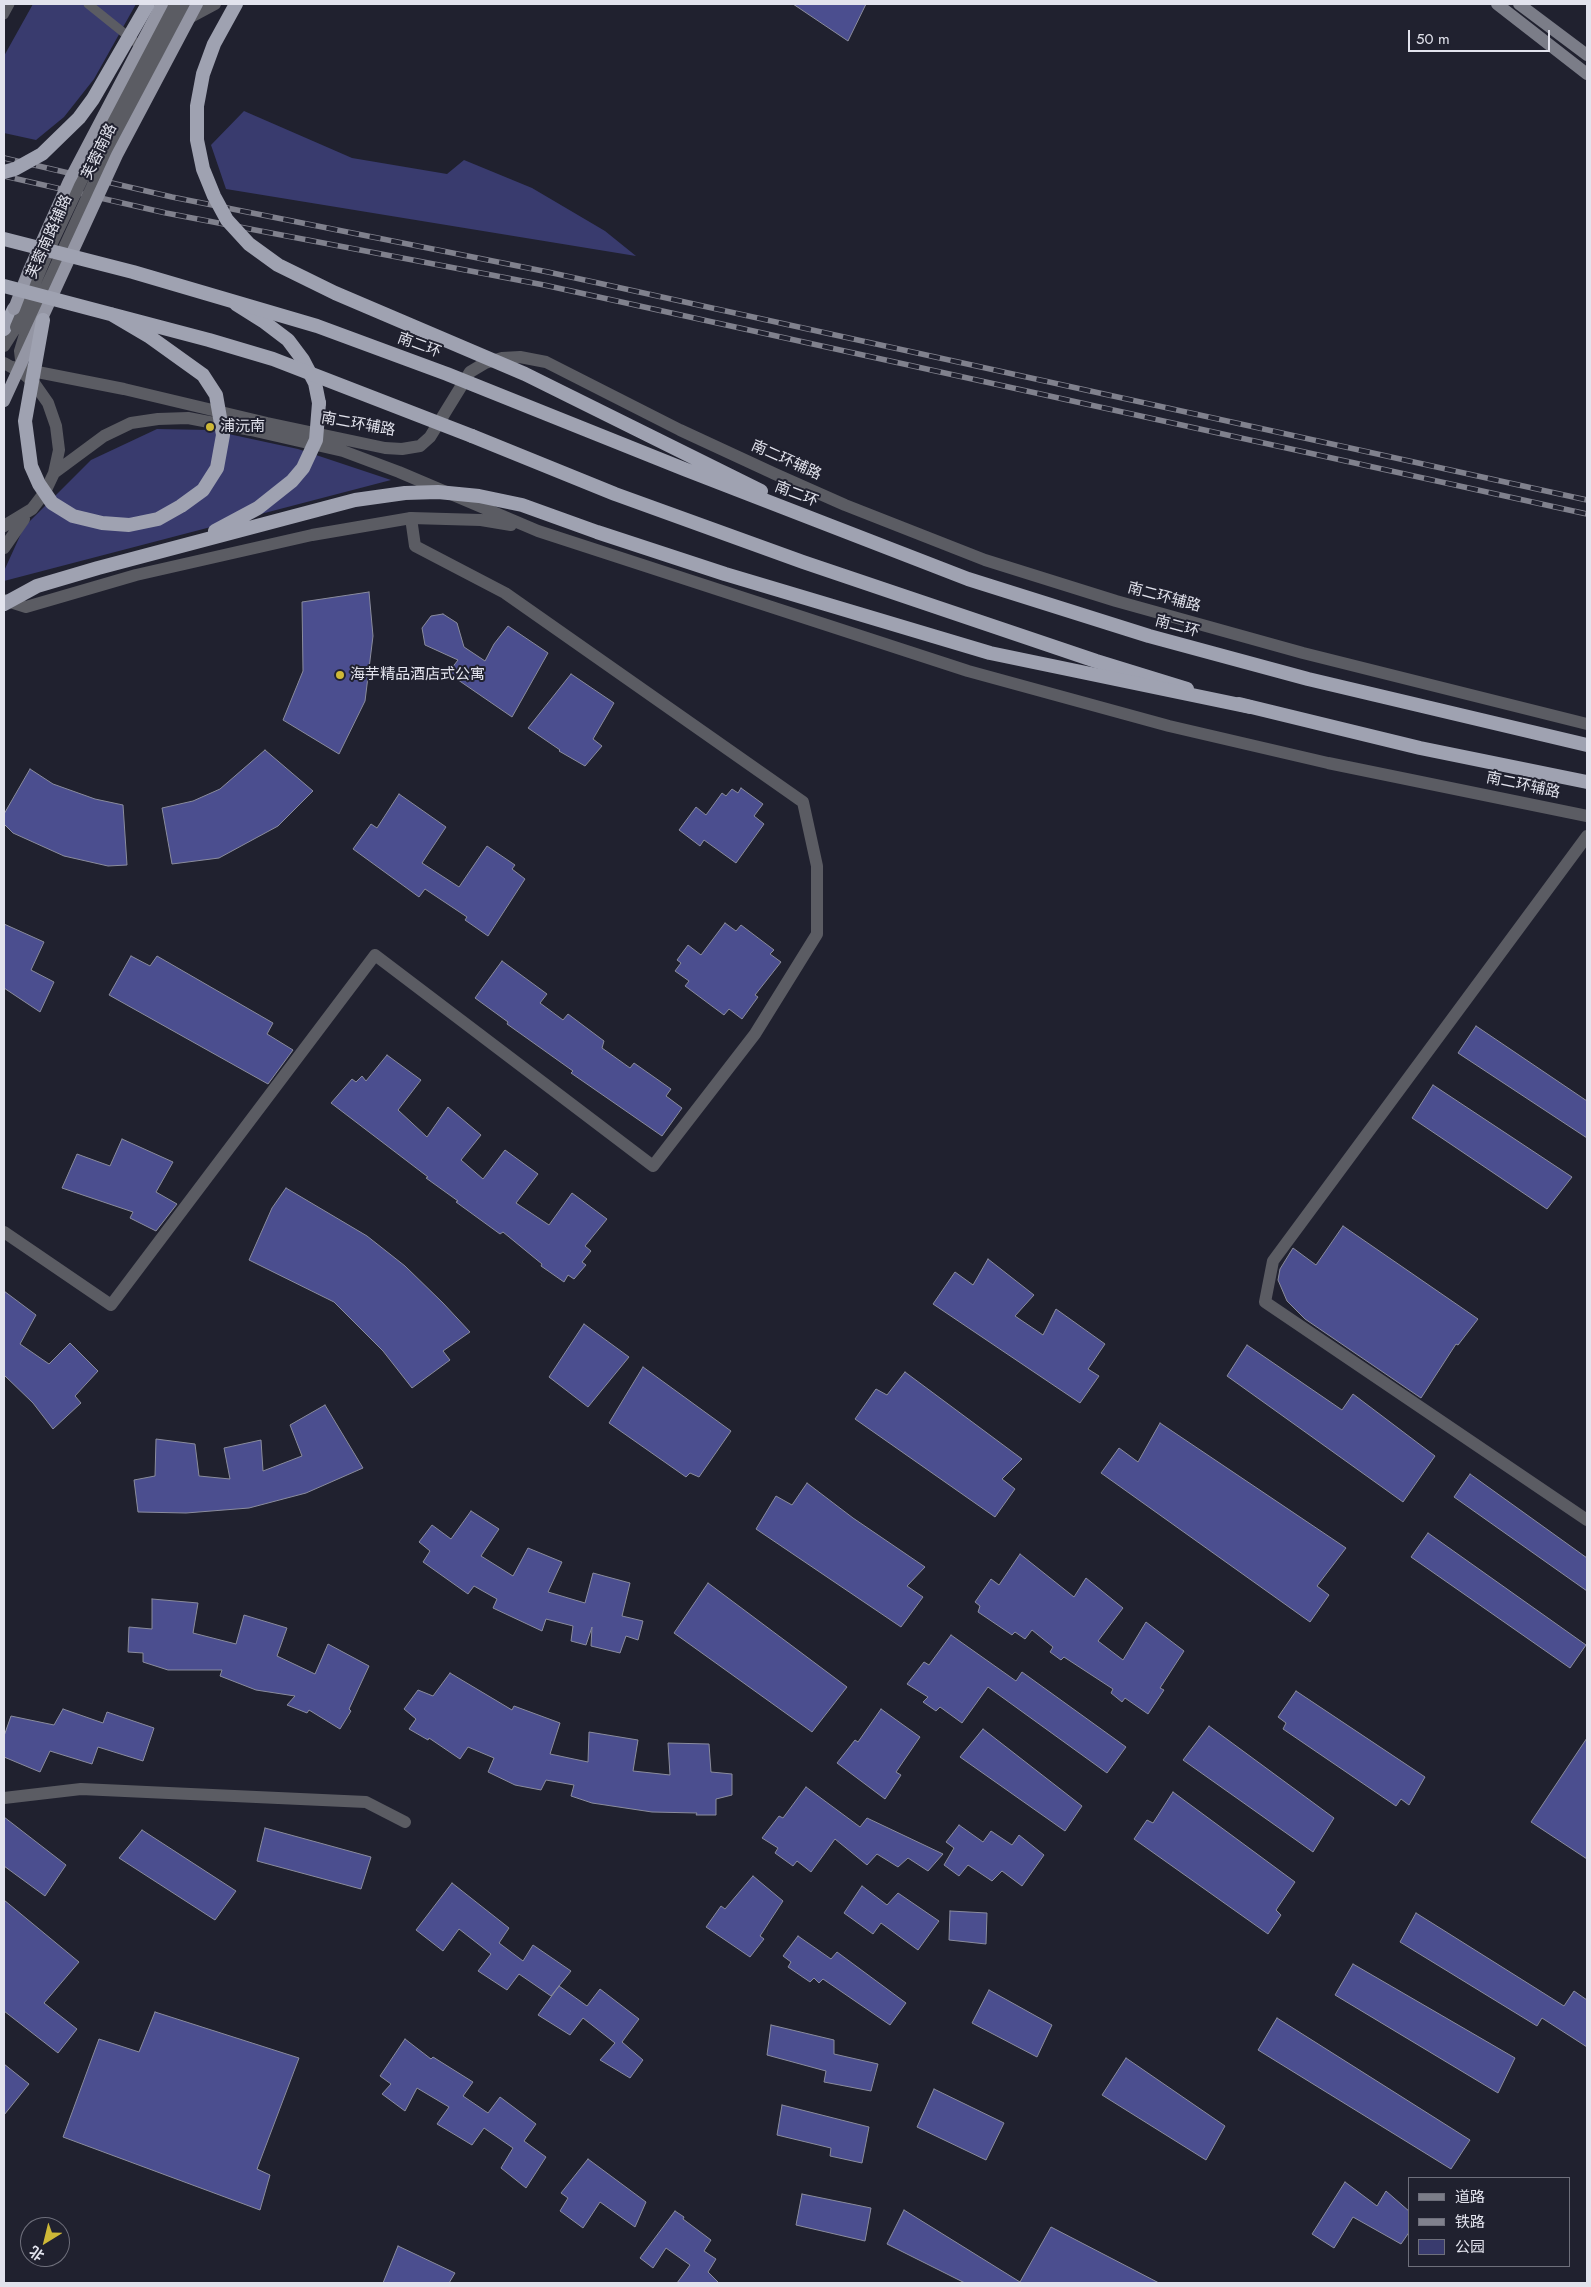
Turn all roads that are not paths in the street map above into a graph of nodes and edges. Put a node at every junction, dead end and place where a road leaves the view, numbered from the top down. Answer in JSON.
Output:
{"nodes":[{"id":1,"x":10,"y":4,"type":"edge"},
{"id":2,"x":88,"y":4,"type":"edge"},
{"id":3,"x":148,"y":4,"type":"edge"},
{"id":4,"x":162,"y":4,"type":"edge"},
{"id":5,"x":172,"y":4,"type":"edge"},
{"id":6,"x":186,"y":4,"type":"edge"},
{"id":7,"x":197,"y":4,"type":"edge"},
{"id":8,"x":215,"y":4,"type":"edge"},
{"id":9,"x":236,"y":4,"type":"edge"},
{"id":10,"x":1496,"y":4,"type":"edge"},
{"id":11,"x":1519,"y":4,"type":"edge"},
{"id":12,"x":4,"y":15,"type":"edge"},
{"id":13,"x":173,"y":26,"type":"junction"},
{"id":14,"x":147,"y":52,"type":"junction"},
{"id":15,"x":1587,"y":55,"type":"edge"},
{"id":16,"x":1587,"y":74,"type":"edge"},
{"id":17,"x":108,"y":138,"type":"junction"},
{"id":18,"x":4,"y":172,"type":"edge"},
{"id":19,"x":4,"y":239,"type":"edge"},
{"id":20,"x":4,"y":286,"type":"edge"},
{"id":21,"x":234,"y":303,"type":"junction"},
{"id":22,"x":14,"y":309,"type":"joint"},
{"id":23,"x":111,"y":314,"type":"junction"},
{"id":24,"x":42,"y":320,"type":"junction"},
{"id":25,"x":15,"y":329,"type":"edge"},
{"id":26,"x":4,"y":346,"type":"edge"},
{"id":27,"x":12,"y":366,"type":"edge"},
{"id":28,"x":4,"y":401,"type":"edge"},
{"id":29,"x":54,"y":473,"type":"junction"},
{"id":30,"x":32,"y":509,"type":"junction"},
{"id":31,"x":411,"y":518,"type":"junction"},
{"id":32,"x":4,"y":526,"type":"edge"},
{"id":33,"x":831,"y":526,"type":"junction"},
{"id":34,"x":538,"y":531,"type":"junction"},
{"id":35,"x":188,"y":545,"type":"junction"},
{"id":36,"x":4,"y":548,"type":"edge"},
{"id":37,"x":4,"y":602,"type":"edge"},
{"id":38,"x":1250,"y":707,"type":"junction"},
{"id":39,"x":1587,"y":724,"type":"edge"},
{"id":40,"x":1587,"y":745,"type":"edge"},
{"id":41,"x":1587,"y":782,"type":"edge"},
{"id":42,"x":1587,"y":816,"type":"edge"},
{"id":43,"x":1587,"y":836,"type":"edge"},
{"id":44,"x":4,"y":1232,"type":"edge"},
{"id":45,"x":1587,"y":1520,"type":"edge"},
{"id":46,"x":4,"y":1798,"type":"edge"},
{"id":47,"x":405,"y":1822,"type":"dead end"}],
"edges":[{"from":1,"to":12,"type":"lane"},
{"from":2,"to":14,"type":"lane"},
{"from":3,"to":18,"type":"highway","bridge":true},
{"from":4,"to":22,"type":"main road","name":"芙蓉南路","bridge":true},
{"from":5,"to":14,"type":"street","name":"芙蓉南路辅路"},
{"from":6,"to":13,"type":"street","name":"芙蓉南路辅路"},
{"from":7,"to":24,"type":"main road","name":"芙蓉南路","bridge":true},
{"from":8,"to":13,"type":"street"},
{"from":9,"to":33,"type":"highway","bridge":true},
{"from":10,"to":16,"type":"main road"},
{"from":11,"to":15,"type":"main road"},
{"from":13,"to":17,"type":"street","name":"芙蓉南路辅路"},
{"from":14,"to":17,"type":"street","name":"芙蓉南路辅路"},
{"from":17,"to":25,"type":"street","name":"芙蓉南路辅路","bridge":true},
{"from":19,"to":21,"type":"highway","name":"南二环","bridge":true},
{"from":20,"to":23,"type":"highway","bridge":true},
{"from":21,"to":33,"type":"highway","name":"南二环","bridge":true},
{"from":21,"to":35,"type":"highway","bridge":true},
{"from":22,"to":25,"type":"highway"},
{"from":23,"to":24,"type":"highway","bridge":true},
{"from":23,"to":38,"type":"highway","bridge":true},
{"from":24,"to":28,"type":"main road","name":"芙蓉南路","bridge":true},
{"from":25,"to":26,"type":"street","name":"芙蓉南路辅路"},
{"from":25,"to":27,"type":"street","name":"芙蓉南路辅路"},
{"from":27,"to":29,"type":"street"},
{"from":27,"to":39,"type":"street","name":"南二环辅路"},
{"from":29,"to":30,"type":"street"},
{"from":29,"to":34,"type":"street","name":"南二环辅路"},
{"from":30,"to":32,"type":"street"},
{"from":30,"to":36,"type":"street"},
{"from":31,"to":34,"type":"street"},
{"from":31,"to":37,"type":"street"},
{"from":31,"to":44,"type":"street"},
{"from":33,"to":40,"type":"highway","name":"南二环","bridge":true},
{"from":34,"to":42,"type":"street","name":"南二环辅路"},
{"from":35,"to":37,"type":"highway","bridge":true},
{"from":35,"to":38,"type":"highway","bridge":true},
{"from":38,"to":41,"type":"highway"},
{"from":43,"to":45,"type":"street"},
{"from":46,"to":47,"type":"street"}]}
